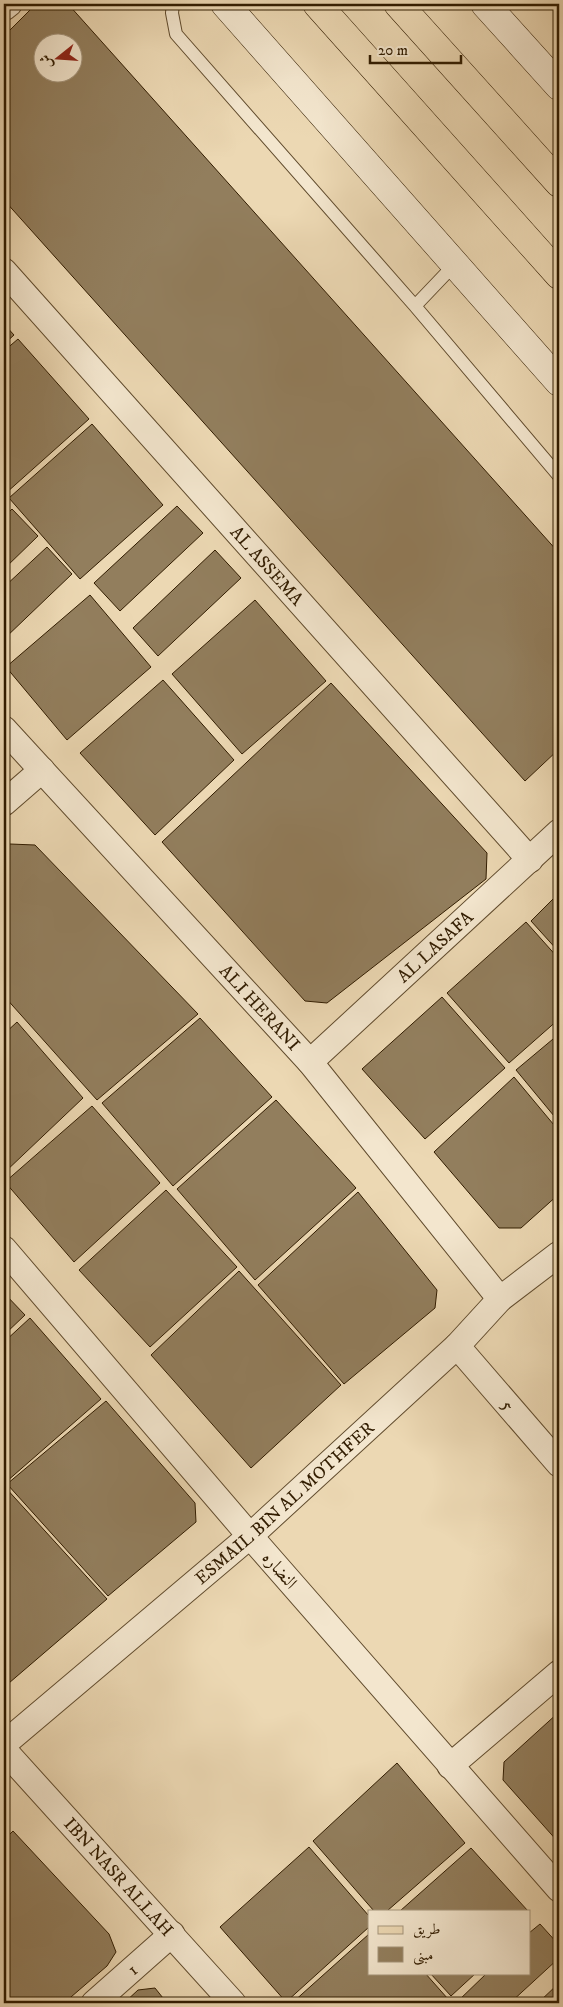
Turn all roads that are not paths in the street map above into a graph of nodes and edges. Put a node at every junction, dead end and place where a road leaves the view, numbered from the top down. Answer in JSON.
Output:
{"nodes":[{"id":1,"x":9,"y":4,"type":"edge"},
{"id":2,"x":173,"y":4,"type":"edge"},
{"id":3,"x":225,"y":4,"type":"edge"},
{"id":4,"x":317,"y":4,"type":"edge"},
{"id":5,"x":398,"y":4,"type":"edge"},
{"id":6,"x":485,"y":4,"type":"edge"},
{"id":7,"x":4,"y":8,"type":"edge"},
{"id":8,"x":559,"y":86,"type":"edge"},
{"id":9,"x":559,"y":184,"type":"edge"},
{"id":10,"x":455,"y":264,"type":"junction"},
{"id":11,"x":4,"y":271,"type":"edge"},
{"id":12,"x":559,"y":275,"type":"edge"},
{"id":13,"x":415,"y":306,"type":"junction"},
{"id":14,"x":559,"y":382,"type":"edge"},
{"id":15,"x":559,"y":476,"type":"edge"},
{"id":16,"x":4,"y":728,"type":"edge"},
{"id":17,"x":42,"y":770,"type":"junction"},
{"id":18,"x":4,"y":803,"type":"edge"},
{"id":19,"x":559,"y":832,"type":"edge"},
{"id":20,"x":530,"y":860,"type":"junction"},
{"id":21,"x":310,"y":1062,"type":"junction"},
{"id":22,"x":4,"y":1249,"type":"edge"},
{"id":23,"x":559,"y":1254,"type":"edge"},
{"id":24,"x":500,"y":1300,"type":"junction"},
{"id":25,"x":457,"y":1346,"type":"junction"},
{"id":26,"x":559,"y":1464,"type":"edge"},
{"id":27,"x":250,"y":1536,"type":"junction"},
{"id":28,"x":559,"y":1673,"type":"edge"},
{"id":29,"x":4,"y":1744,"type":"edge"},
{"id":30,"x":4,"y":1750,"type":"edge"},
{"id":31,"x":450,"y":1766,"type":"junction"},
{"id":32,"x":559,"y":1889,"type":"edge"},
{"id":33,"x":172,"y":1934,"type":"junction"},
{"id":34,"x":94,"y":2003,"type":"edge"},
{"id":35,"x":233,"y":2003,"type":"edge"}],
"edges":[{"from":1,"to":7,"type":"street"},
{"from":2,"to":13,"type":"lane"},
{"from":3,"to":10,"type":"street"},
{"from":4,"to":12,"type":"main road"},
{"from":5,"to":9,"type":"main road"},
{"from":6,"to":8,"type":"street"},
{"from":10,"to":13,"type":"lane"},
{"from":10,"to":14,"type":"street"},
{"from":11,"to":20,"type":"street","name":"AL ASSEMA"},
{"from":13,"to":15,"type":"lane"},
{"from":16,"to":17,"type":"street","name":"ALI HERANI"},
{"from":17,"to":18,"type":"street"},
{"from":17,"to":21,"type":"street","name":"ALI HERANI"},
{"from":19,"to":20,"type":"street","name":"AL LASAFA"},
{"from":20,"to":21,"type":"street","name":"AL LASAFA"},
{"from":21,"to":24,"type":"street","name":"ALI HERANI"},
{"from":22,"to":27,"type":"street","name":"النضاره"},
{"from":23,"to":24,"type":"street","name":"ESMAIL BIN AL MOTHFER"},
{"from":24,"to":25,"type":"street","name":"ESMAIL BIN AL MOTHFER"},
{"from":25,"to":26,"type":"street","name":"5"},
{"from":25,"to":27,"type":"street","name":"ESMAIL BIN AL MOTHFER"},
{"from":27,"to":29,"type":"street","name":"ESMAIL BIN AL MOTHFER"},
{"from":27,"to":31,"type":"street","name":"النضاره"},
{"from":28,"to":31,"type":"street"},
{"from":30,"to":33,"type":"street","name":"IBN NASR ALLAH"},
{"from":31,"to":32,"type":"street","name":"النضاره"},
{"from":33,"to":34,"type":"street","name":"1"},
{"from":33,"to":35,"type":"street","name":"IBN NASR ALLAH"}]}
